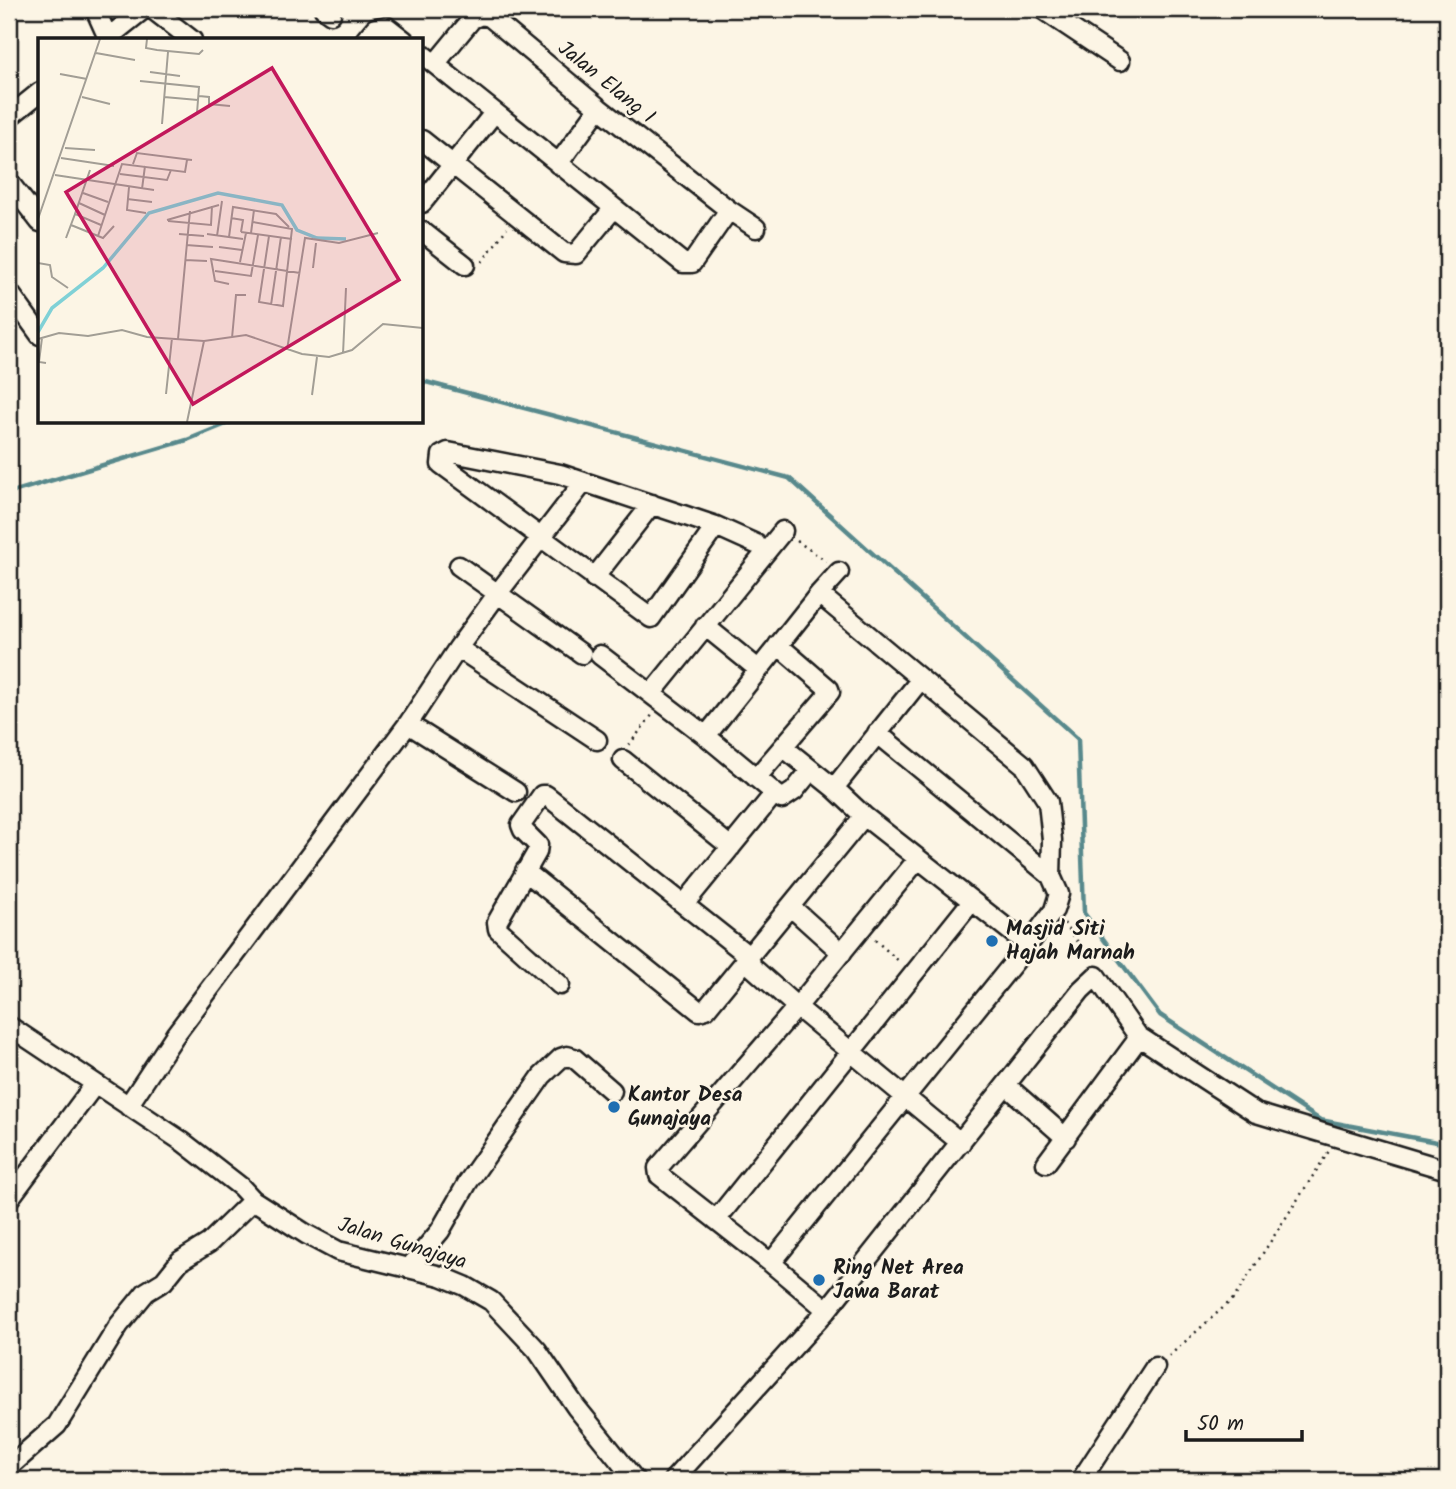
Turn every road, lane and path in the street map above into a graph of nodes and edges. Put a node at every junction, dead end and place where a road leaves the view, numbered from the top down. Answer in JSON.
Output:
{"nodes":[{"id":1,"x":94,"y":9,"type":"edge"},
{"id":2,"x":144,"y":9,"type":"edge"},
{"id":3,"x":152,"y":9,"type":"edge"},
{"id":4,"x":1042,"y":9,"type":"edge"},
{"id":5,"x":106,"y":38,"type":"edge"},
{"id":6,"x":107,"y":38,"type":"edge"},
{"id":7,"x":189,"y":38,"type":"edge"},
{"id":8,"x":367,"y":38,"type":"edge"},
{"id":9,"x":401,"y":38,"type":"edge"},
{"id":10,"x":428,"y":59,"type":"edge"},
{"id":11,"x":1120,"y":61,"type":"dead end"},
{"id":12,"x":38,"y":97,"type":"edge"},
{"id":13,"x":599,"y":108,"type":"junction"},
{"id":14,"x":494,"y":113,"type":"junction"},
{"id":15,"x":9,"y":117,"type":"edge"},
{"id":16,"x":424,"y":143,"type":"edge"},
{"id":17,"x":558,"y":164,"type":"junction"},
{"id":18,"x":452,"y":165,"type":"junction"},
{"id":19,"x":9,"y":182,"type":"edge"},
{"id":20,"x":424,"y":200,"type":"edge"},
{"id":21,"x":614,"y":208,"type":"junction"},
{"id":22,"x":729,"y":210,"type":"junction"},
{"id":23,"x":516,"y":217,"type":"junction"},
{"id":24,"x":38,"y":219,"type":"edge"},
{"id":25,"x":756,"y":228,"type":"dead end"},
{"id":26,"x":424,"y":233,"type":"edge"},
{"id":27,"x":465,"y":265,"type":"joint"},
{"id":28,"x":9,"y":292,"type":"edge"},
{"id":29,"x":38,"y":325,"type":"edge"},
{"id":30,"x":584,"y":482,"type":"junction"},
{"id":31,"x":652,"y":504,"type":"junction"},
{"id":32,"x":716,"y":526,"type":"junction"},
{"id":33,"x":783,"y":531,"type":"joint"},
{"id":34,"x":539,"y":538,"type":"junction"},
{"id":35,"x":756,"y":544,"type":"dead end"},
{"id":36,"x":459,"y":566,"type":"dead end"},
{"id":37,"x":839,"y":572,"type":"joint"},
{"id":38,"x":594,"y":578,"type":"junction"},
{"id":39,"x":498,"y":593,"type":"junction"},
{"id":40,"x":819,"y":594,"type":"junction"},
{"id":41,"x":705,"y":626,"type":"junction"},
{"id":42,"x":778,"y":645,"type":"junction"},
{"id":43,"x":458,"y":648,"type":"junction"},
{"id":44,"x":758,"y":669,"type":"junction"},
{"id":45,"x":921,"y":679,"type":"junction"},
{"id":46,"x":656,"y":699,"type":"junction"},
{"id":47,"x":408,"y":724,"type":"junction"},
{"id":48,"x":877,"y":733,"type":"junction"},
{"id":49,"x":706,"y":736,"type":"junction"},
{"id":50,"x":597,"y":740,"type":"dead end"},
{"id":51,"x":783,"y":747,"type":"junction"},
{"id":52,"x":623,"y":760,"type":"joint"},
{"id":53,"x":811,"y":769,"type":"junction"},
{"id":54,"x":757,"y":778,"type":"junction"},
{"id":55,"x":834,"y":788,"type":"junction"},
{"id":56,"x":516,"y":792,"type":"dead end"},
{"id":57,"x":774,"y":794,"type":"junction"},
{"id":58,"x":864,"y":816,"type":"junction"},
{"id":59,"x":731,"y":847,"type":"junction"},
{"id":60,"x":918,"y":859,"type":"junction"},
{"id":61,"x":525,"y":872,"type":"junction"},
{"id":62,"x":1051,"y":876,"type":"junction"},
{"id":63,"x":972,"y":901,"type":"junction"},
{"id":64,"x":685,"y":904,"type":"junction"},
{"id":65,"x":791,"y":907,"type":"junction"},
{"id":66,"x":1054,"y":910,"type":"junction"},
{"id":67,"x":862,"y":928,"type":"junction"},
{"id":68,"x":1028,"y":945,"type":"junction"},
{"id":69,"x":842,"y":953,"type":"junction"},
{"id":70,"x":750,"y":957,"type":"junction"},
{"id":71,"x":914,"y":974,"type":"junction"},
{"id":72,"x":1096,"y":976,"type":"junction"},
{"id":73,"x":560,"y":985,"type":"dead end"},
{"id":74,"x":797,"y":1007,"type":"junction"},
{"id":75,"x":9,"y":1026,"type":"edge"},
{"id":76,"x":1138,"y":1036,"type":"junction"},
{"id":77,"x":851,"y":1052,"type":"junction"},
{"id":78,"x":94,"y":1084,"type":"junction"},
{"id":79,"x":1007,"y":1086,"type":"junction"},
{"id":80,"x":612,"y":1091,"type":"dead end"},
{"id":81,"x":905,"y":1095,"type":"junction"},
{"id":82,"x":128,"y":1106,"type":"junction"},
{"id":83,"x":1066,"y":1138,"type":"junction"},
{"id":84,"x":961,"y":1143,"type":"junction"},
{"id":85,"x":1331,"y":1148,"type":"dead end"},
{"id":86,"x":1046,"y":1163,"type":"dead end"},
{"id":87,"x":1447,"y":1170,"type":"edge"},
{"id":88,"x":9,"y":1199,"type":"edge"},
{"id":89,"x":253,"y":1200,"type":"junction"},
{"id":90,"x":716,"y":1220,"type":"junction"},
{"id":91,"x":771,"y":1263,"type":"junction"},
{"id":92,"x":409,"y":1268,"type":"junction"},
{"id":93,"x":827,"y":1310,"type":"junction"},
{"id":94,"x":1155,"y":1367,"type":"joint"},
{"id":95,"x":9,"y":1467,"type":"edge"},
{"id":96,"x":635,"y":1480,"type":"edge"},
{"id":97,"x":673,"y":1480,"type":"edge"},
{"id":98,"x":1081,"y":1480,"type":"edge"}],
"edges":[{"from":1,"to":5,"type":"street"},
{"from":2,"to":6,"type":"street"},
{"from":3,"to":7,"type":"street"},
{"from":4,"to":11,"type":"street"},
{"from":8,"to":9,"type":"street"},
{"from":10,"to":13,"type":"street","name":"Jalan Elang I"},
{"from":10,"to":14,"type":"street"},
{"from":12,"to":15,"type":"street"},
{"from":13,"to":17,"type":"street"},
{"from":13,"to":22,"type":"street","name":"Jalan Elang I"},
{"from":14,"to":17,"type":"street"},
{"from":14,"to":18,"type":"street"},
{"from":16,"to":18,"type":"street"},
{"from":17,"to":21,"type":"street"},
{"from":18,"to":20,"type":"street"},
{"from":18,"to":23,"type":"street"},
{"from":19,"to":24,"type":"street"},
{"from":21,"to":22,"type":"street"},
{"from":21,"to":23,"type":"street"},
{"from":22,"to":25,"type":"street","name":"Jalan Elang I"},
{"from":23,"to":27,"type":"path"},
{"from":26,"to":27,"type":"street"},
{"from":28,"to":29,"type":"street"},
{"from":30,"to":31,"type":"street"},
{"from":30,"to":34,"type":"street"},
{"from":30,"to":34,"type":"street"},
{"from":31,"to":32,"type":"street"},
{"from":31,"to":38,"type":"street"},
{"from":32,"to":35,"type":"street"},
{"from":32,"to":38,"type":"street"},
{"from":33,"to":37,"type":"path"},
{"from":33,"to":41,"type":"street"},
{"from":34,"to":38,"type":"street"},
{"from":34,"to":39,"type":"street"},
{"from":36,"to":39,"type":"street"},
{"from":37,"to":40,"type":"street"},
{"from":39,"to":43,"type":"street"},
{"from":39,"to":46,"type":"street"},
{"from":40,"to":42,"type":"street"},
{"from":40,"to":45,"type":"street"},
{"from":41,"to":44,"type":"street"},
{"from":41,"to":46,"type":"street"},
{"from":42,"to":44,"type":"street"},
{"from":42,"to":51,"type":"street"},
{"from":43,"to":47,"type":"street"},
{"from":43,"to":50,"type":"street"},
{"from":44,"to":49,"type":"street"},
{"from":45,"to":48,"type":"street"},
{"from":45,"to":62,"type":"street"},
{"from":46,"to":49,"type":"street"},
{"from":46,"to":52,"type":"path"},
{"from":47,"to":56,"type":"street"},
{"from":47,"to":82,"type":"street"},
{"from":48,"to":55,"type":"street"},
{"from":48,"to":62,"type":"street"},
{"from":49,"to":54,"type":"street"},
{"from":51,"to":53,"type":"street"},
{"from":51,"to":54,"type":"street"},
{"from":52,"to":59,"type":"street"},
{"from":53,"to":55,"type":"street"},
{"from":53,"to":57,"type":"street"},
{"from":54,"to":57,"type":"street"},
{"from":55,"to":58,"type":"street"},
{"from":57,"to":59,"type":"street"},
{"from":58,"to":60,"type":"street"},
{"from":58,"to":65,"type":"street"},
{"from":59,"to":64,"type":"street"},
{"from":60,"to":63,"type":"street"},
{"from":60,"to":67,"type":"street"},
{"from":61,"to":64,"type":"street"},
{"from":61,"to":70,"type":"street"},
{"from":61,"to":73,"type":"street"},
{"from":62,"to":66,"type":"street"},
{"from":63,"to":68,"type":"street"},
{"from":63,"to":71,"type":"street"},
{"from":64,"to":70,"type":"street"},
{"from":65,"to":69,"type":"street"},
{"from":65,"to":70,"type":"street"},
{"from":66,"to":68,"type":"street"},
{"from":66,"to":72,"type":"path"},
{"from":67,"to":69,"type":"street"},
{"from":67,"to":71,"type":"path"},
{"from":68,"to":81,"type":"street"},
{"from":69,"to":74,"type":"street"},
{"from":70,"to":74,"type":"street"},
{"from":71,"to":77,"type":"street"},
{"from":72,"to":76,"type":"street"},
{"from":72,"to":79,"type":"street"},
{"from":74,"to":77,"type":"street"},
{"from":74,"to":90,"type":"street"},
{"from":75,"to":78,"type":"street","name":"Jalan Gunajaya"},
{"from":76,"to":83,"type":"street"},
{"from":76,"to":87,"type":"street"},
{"from":77,"to":81,"type":"street"},
{"from":77,"to":90,"type":"street"},
{"from":78,"to":82,"type":"street","name":"Jalan Gunajaya"},
{"from":78,"to":88,"type":"street"},
{"from":79,"to":83,"type":"street"},
{"from":79,"to":84,"type":"street"},
{"from":80,"to":92,"type":"street"},
{"from":81,"to":84,"type":"street"},
{"from":81,"to":91,"type":"street"},
{"from":82,"to":89,"type":"street","name":"Jalan Gunajaya"},
{"from":83,"to":86,"type":"street"},
{"from":84,"to":93,"type":"street"},
{"from":85,"to":94,"type":"path"},
{"from":89,"to":92,"type":"street","name":"Jalan Gunajaya"},
{"from":89,"to":95,"type":"street"},
{"from":90,"to":91,"type":"street"},
{"from":91,"to":93,"type":"street"},
{"from":92,"to":96,"type":"street","name":"Jalan Gunajaya"},
{"from":93,"to":97,"type":"street"},
{"from":94,"to":98,"type":"street"}]}
